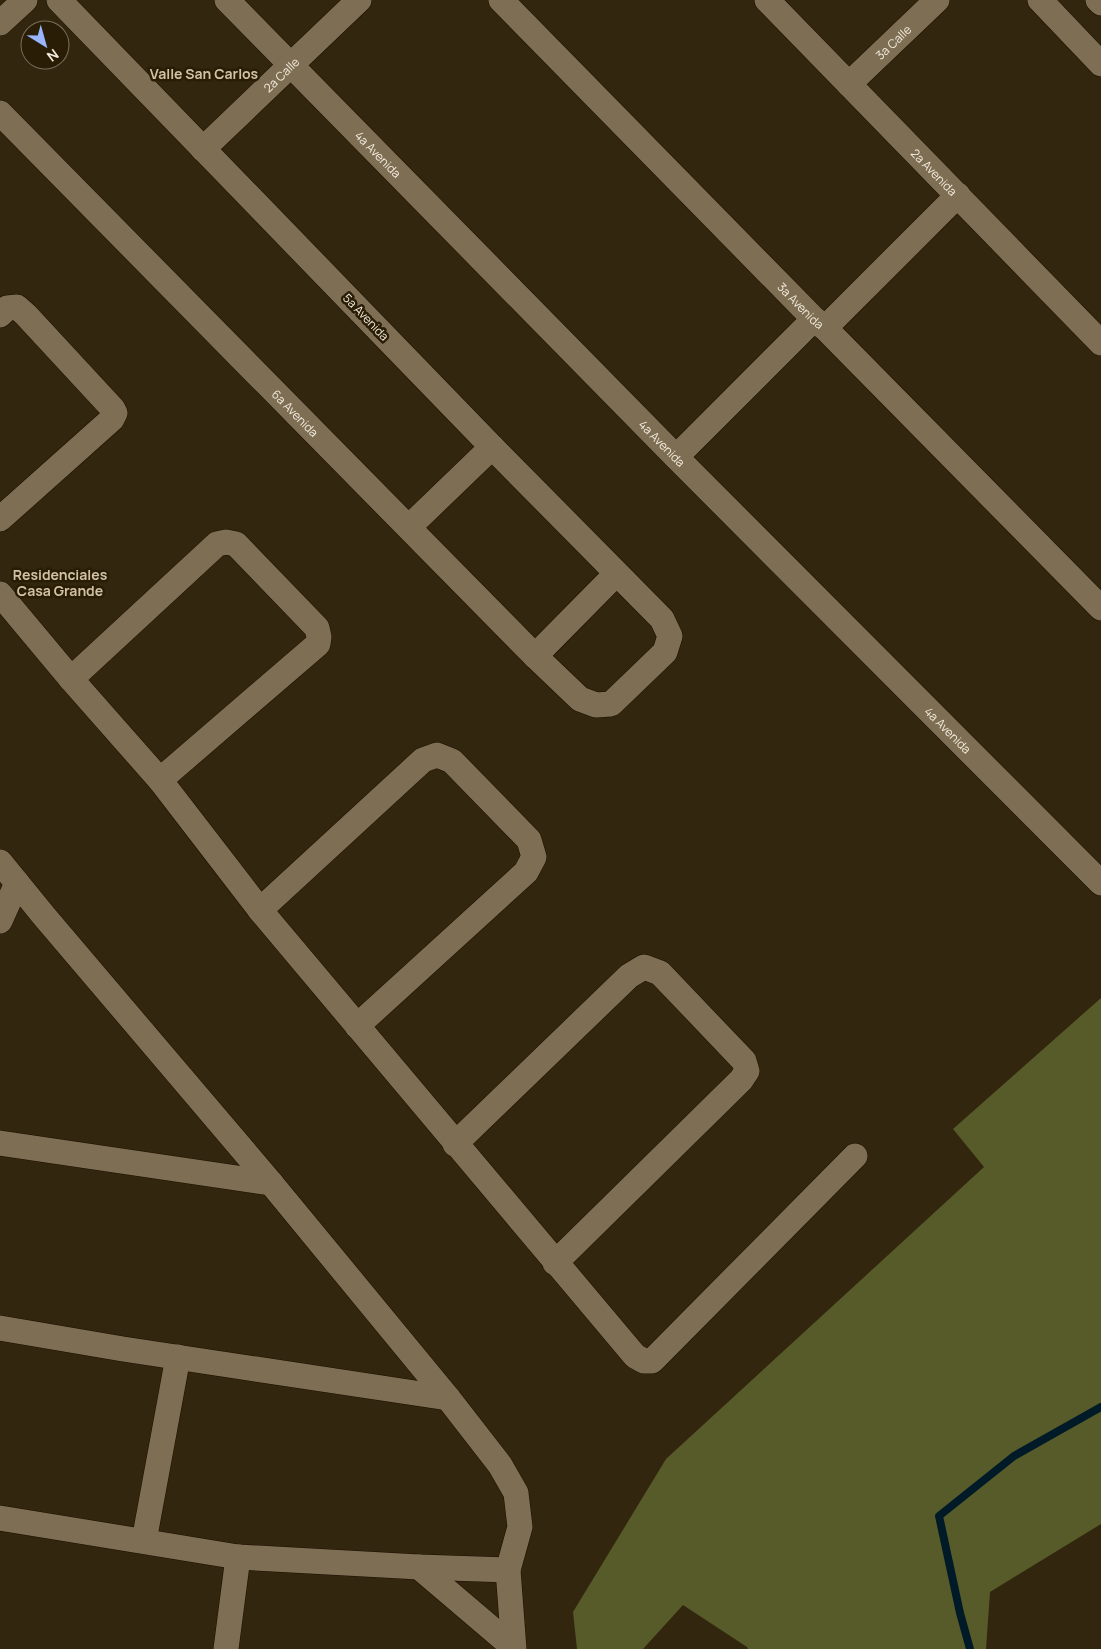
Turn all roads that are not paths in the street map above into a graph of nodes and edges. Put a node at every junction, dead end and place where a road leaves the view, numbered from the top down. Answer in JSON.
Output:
{"nodes":[{"id":1,"x":25,"y":0,"type":"edge"},
{"id":2,"x":59,"y":0,"type":"edge"},
{"id":3,"x":227,"y":0,"type":"edge"},
{"id":4,"x":359,"y":0,"type":"edge"},
{"id":5,"x":501,"y":0,"type":"edge"},
{"id":6,"x":767,"y":0,"type":"edge"},
{"id":7,"x":937,"y":0,"type":"edge"},
{"id":8,"x":1040,"y":0,"type":"edge"},
{"id":9,"x":1,"y":20,"type":"edge"},
{"id":10,"x":1101,"y":64,"type":"edge"},
{"id":11,"x":291,"y":66,"type":"junction"},
{"id":12,"x":848,"y":84,"type":"junction"},
{"id":13,"x":0,"y":113,"type":"edge"},
{"id":14,"x":203,"y":149,"type":"junction"},
{"id":15,"x":958,"y":195,"type":"junction"},
{"id":16,"x":0,"y":314,"type":"edge"},
{"id":17,"x":819,"y":324,"type":"junction"},
{"id":18,"x":1101,"y":343,"type":"edge"},
{"id":19,"x":492,"y":447,"type":"junction"},
{"id":20,"x":676,"y":457,"type":"junction"},
{"id":21,"x":0,"y":519,"type":"edge"},
{"id":22,"x":409,"y":527,"type":"junction"},
{"id":23,"x":616,"y":574,"type":"junction"},
{"id":24,"x":0,"y":594,"type":"edge"},
{"id":25,"x":1101,"y":608,"type":"edge"},
{"id":26,"x":535,"y":656,"type":"junction"},
{"id":27,"x":71,"y":679,"type":"junction"},
{"id":28,"x":596,"y":705,"type":"joint"},
{"id":29,"x":160,"y":780,"type":"junction"},
{"id":30,"x":0,"y":862,"type":"edge"},
{"id":31,"x":17,"y":883,"type":"junction"},
{"id":32,"x":1101,"y":883,"type":"edge"},
{"id":33,"x":260,"y":910,"type":"junction"},
{"id":34,"x":0,"y":921,"type":"edge"},
{"id":35,"x":357,"y":1026,"type":"junction"},
{"id":36,"x":0,"y":1143,"type":"edge"},
{"id":37,"x":455,"y":1144,"type":"junction"},
{"id":38,"x":855,"y":1156,"type":"dead end"},
{"id":39,"x":271,"y":1183,"type":"junction"},
{"id":40,"x":555,"y":1263,"type":"junction"},
{"id":41,"x":0,"y":1328,"type":"edge"},
{"id":42,"x":178,"y":1357,"type":"junction"},
{"id":43,"x":448,"y":1398,"type":"junction"},
{"id":44,"x":0,"y":1518,"type":"edge"},
{"id":45,"x":144,"y":1541,"type":"junction"},
{"id":46,"x":238,"y":1557,"type":"junction"},
{"id":47,"x":419,"y":1568,"type":"junction"},
{"id":48,"x":508,"y":1570,"type":"junction"},
{"id":49,"x":514,"y":1648,"type":"edge"},
{"id":50,"x":226,"y":1649,"type":"edge"}],
"edges":[{"from":1,"to":9,"type":"street"},
{"from":2,"to":14,"type":"street","name":"5a Avenida"},
{"from":3,"to":11,"type":"street","name":"4a Avenida"},
{"from":4,"to":11,"type":"street","name":"2a Calle"},
{"from":5,"to":17,"type":"street","name":"3a Avenida"},
{"from":6,"to":12,"type":"street","name":"2a Avenida"},
{"from":7,"to":12,"type":"street","name":"3a Calle"},
{"from":8,"to":10,"type":"street"},
{"from":11,"to":14,"type":"street","name":"2a Calle"},
{"from":11,"to":20,"type":"street","name":"4a Avenida"},
{"from":12,"to":15,"type":"street","name":"2a Avenida"},
{"from":13,"to":22,"type":"street","name":"6a Avenida"},
{"from":14,"to":19,"type":"street","name":"5a Avenida"},
{"from":15,"to":17,"type":"street"},
{"from":15,"to":18,"type":"street","name":"2a Avenida"},
{"from":16,"to":21,"type":"street"},
{"from":17,"to":20,"type":"street"},
{"from":17,"to":25,"type":"street","name":"3a Avenida"},
{"from":19,"to":22,"type":"street"},
{"from":19,"to":23,"type":"street","name":"5a Avenida"},
{"from":20,"to":32,"type":"street","name":"4a Avenida"},
{"from":22,"to":26,"type":"street","name":"6a Avenida"},
{"from":23,"to":26,"type":"street"},
{"from":23,"to":28,"type":"street","name":"5a Avenida"},
{"from":24,"to":27,"type":"street"},
{"from":26,"to":28,"type":"street","name":"6a Avenida"},
{"from":27,"to":29,"type":"street"},
{"from":27,"to":29,"type":"street"},
{"from":29,"to":33,"type":"street"},
{"from":30,"to":31,"type":"street"},
{"from":31,"to":34,"type":"street"},
{"from":31,"to":39,"type":"street"},
{"from":33,"to":35,"type":"street"},
{"from":33,"to":35,"type":"street"},
{"from":35,"to":37,"type":"street"},
{"from":36,"to":39,"type":"street"},
{"from":37,"to":40,"type":"street"},
{"from":37,"to":40,"type":"street"},
{"from":38,"to":40,"type":"street"},
{"from":39,"to":43,"type":"street"},
{"from":41,"to":42,"type":"street"},
{"from":42,"to":43,"type":"street"},
{"from":42,"to":45,"type":"street"},
{"from":43,"to":48,"type":"street"},
{"from":44,"to":45,"type":"street"},
{"from":45,"to":46,"type":"street"},
{"from":46,"to":47,"type":"street"},
{"from":46,"to":50,"type":"street"},
{"from":47,"to":48,"type":"street"},
{"from":47,"to":49,"type":"street"},
{"from":48,"to":49,"type":"street"}]}
